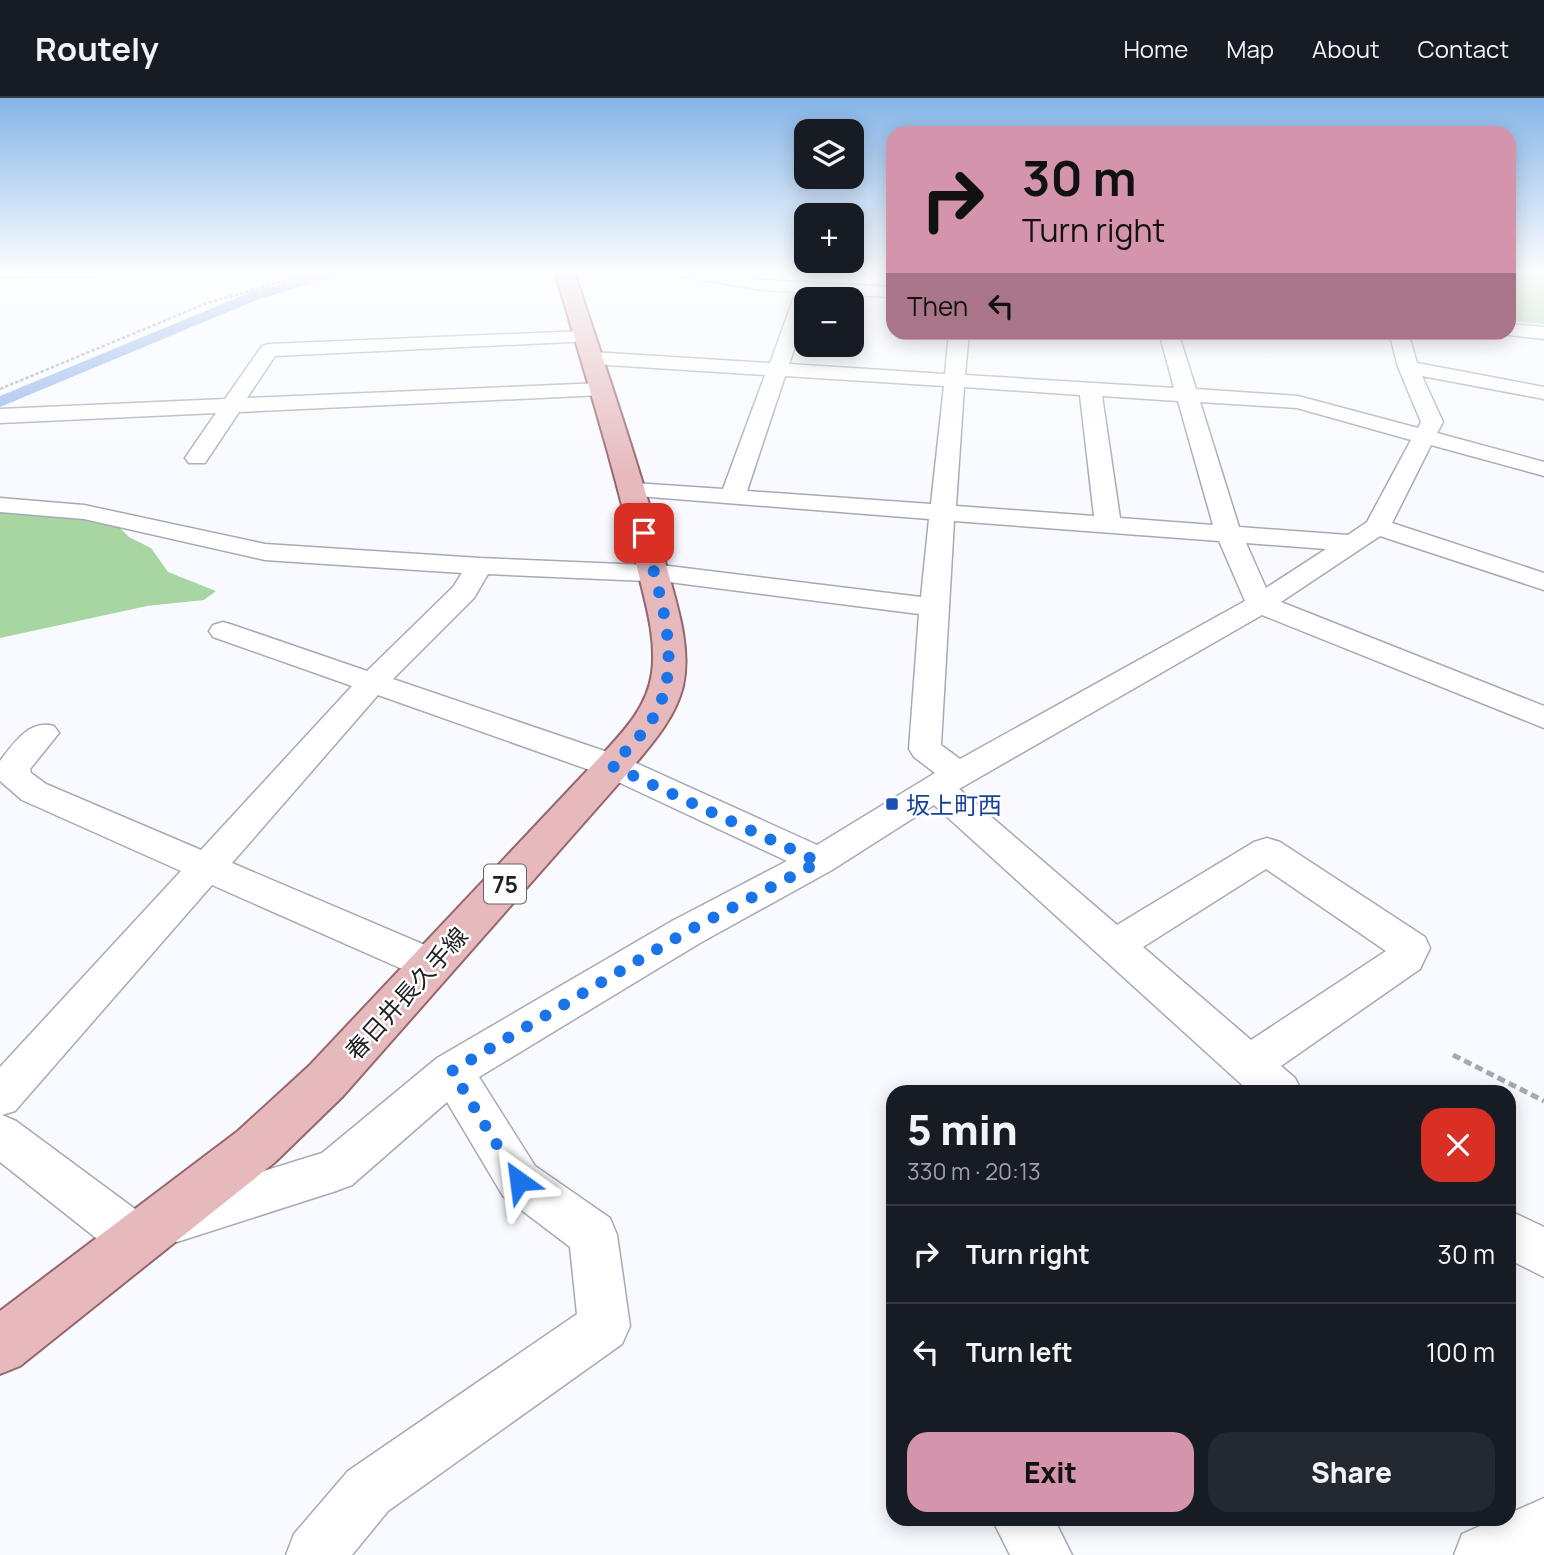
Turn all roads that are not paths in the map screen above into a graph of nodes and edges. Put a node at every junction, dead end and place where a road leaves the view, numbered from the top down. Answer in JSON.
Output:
{"nodes":[{"id":1,"x":586,"y":339,"type":"edge"},
{"id":2,"x":787,"y":339,"type":"edge"},
{"id":3,"x":959,"y":340,"type":"edge"},
{"id":4,"x":1170,"y":340,"type":"edge"},
{"id":5,"x":1400,"y":340,"type":"edge"},
{"id":6,"x":593,"y":362,"type":"junction"},
{"id":7,"x":1408,"y":367,"type":"junction"},
{"id":8,"x":776,"y":369,"type":"junction"},
{"id":9,"x":955,"y":380,"type":"junction"},
{"id":10,"x":1090,"y":388,"type":"junction"},
{"id":11,"x":1544,"y":393,"type":"edge"},
{"id":12,"x":1185,"y":394,"type":"junction"},
{"id":13,"x":230,"y":406,"type":"junction"},
{"id":14,"x":0,"y":416,"type":"edge"},
{"id":15,"x":1426,"y":436,"type":"junction"},
{"id":16,"x":197,"y":458,"type":"dead end"},
{"id":17,"x":1544,"y":469,"type":"edge"},
{"id":18,"x":634,"y":491,"type":"junction"},
{"id":19,"x":732,"y":498,"type":"junction"},
{"id":20,"x":0,"y":505,"type":"edge"},
{"id":21,"x":943,"y":513,"type":"junction"},
{"id":22,"x":1108,"y":524,"type":"junction"},
{"id":23,"x":1377,"y":527,"type":"junction"},
{"id":24,"x":1228,"y":532,"type":"junction"},
{"id":25,"x":1355,"y":543,"type":"junction"},
{"id":26,"x":480,"y":566,"type":"junction"},
{"id":27,"x":653,"y":575,"type":"junction"},
{"id":28,"x":1544,"y":582,"type":"edge"},
{"id":29,"x":1260,"y":604,"type":"junction"},
{"id":30,"x":934,"y":607,"type":"junction"},
{"id":31,"x":223,"y":631,"type":"dead end"},
{"id":32,"x":373,"y":682,"type":"junction"},
{"id":33,"x":1544,"y":718,"type":"edge"},
{"id":34,"x":43,"y":733,"type":"dead end"},
{"id":35,"x":612,"y":766,"type":"junction"},
{"id":36,"x":948,"y":781,"type":"junction"},
{"id":37,"x":819,"y":862,"type":"junction"},
{"id":38,"x":207,"y":867,"type":"junction"},
{"id":39,"x":1116,"y":945,"type":"junction"},
{"id":40,"x":432,"y":965,"type":"junction"},
{"id":41,"x":1248,"y":1065,"type":"junction"},
{"id":42,"x":452,"y":1071,"type":"junction"},
{"id":43,"x":1272,"y":1085,"type":"edge"},
{"id":44,"x":0,"y":1097,"type":"edge"},
{"id":45,"x":0,"y":1135,"type":"edge"},
{"id":46,"x":146,"y":1233,"type":"junction"},
{"id":47,"x":1516,"y":1237,"type":"edge"},
{"id":48,"x":1544,"y":1253,"type":"edge"},
{"id":49,"x":0,"y":1346,"type":"edge"},
{"id":50,"x":1025,"y":1526,"type":"edge"},
{"id":51,"x":1544,"y":1527,"type":"edge"},
{"id":52,"x":315,"y":1555,"type":"edge"},
{"id":53,"x":1043,"y":1555,"type":"edge"},
{"id":54,"x":1483,"y":1555,"type":"edge"}],
"edges":[{"from":1,"to":6,"type":"main road","name":"春日井長久手線","number":"75"},
{"from":2,"to":8,"type":"street"},
{"from":3,"to":9,"type":"street"},
{"from":4,"to":12,"type":"street"},
{"from":5,"to":7,"type":"street"},
{"from":6,"to":8,"type":"street"},
{"from":6,"to":13,"type":"street"},
{"from":6,"to":13,"type":"street"},
{"from":6,"to":18,"type":"main road","name":"春日井長久手線","number":"75"},
{"from":7,"to":11,"type":"street"},
{"from":7,"to":15,"type":"street"},
{"from":8,"to":9,"type":"street"},
{"from":8,"to":19,"type":"street"},
{"from":9,"to":10,"type":"street"},
{"from":9,"to":21,"type":"street"},
{"from":10,"to":12,"type":"street"},
{"from":10,"to":22,"type":"street"},
{"from":12,"to":15,"type":"street"},
{"from":12,"to":24,"type":"street"},
{"from":13,"to":14,"type":"street"},
{"from":13,"to":16,"type":"street"},
{"from":15,"to":17,"type":"street"},
{"from":15,"to":23,"type":"street"},
{"from":18,"to":19,"type":"street"},
{"from":18,"to":27,"type":"main road","name":"春日井長久手線","number":"75"},
{"from":19,"to":21,"type":"street"},
{"from":20,"to":26,"type":"street"},
{"from":21,"to":22,"type":"street"},
{"from":21,"to":30,"type":"street"},
{"from":22,"to":24,"type":"street"},
{"from":23,"to":25,"type":"street"},
{"from":23,"to":28,"type":"street"},
{"from":24,"to":25,"type":"street"},
{"from":24,"to":29,"type":"street"},
{"from":25,"to":29,"type":"street"},
{"from":26,"to":27,"type":"street"},
{"from":26,"to":32,"type":"street"},
{"from":27,"to":30,"type":"street"},
{"from":27,"to":35,"type":"main road","name":"春日井長久手線","number":"75"},
{"from":29,"to":33,"type":"street"},
{"from":29,"to":36,"type":"street"},
{"from":30,"to":36,"type":"street"},
{"from":31,"to":32,"type":"street"},
{"from":32,"to":35,"type":"street"},
{"from":32,"to":38,"type":"street"},
{"from":34,"to":38,"type":"street"},
{"from":35,"to":37,"type":"street"},
{"from":35,"to":40,"type":"main road","name":"春日井長久手線","number":"75"},
{"from":36,"to":37,"type":"street"},
{"from":36,"to":39,"type":"street"},
{"from":37,"to":42,"type":"street"},
{"from":38,"to":40,"type":"street"},
{"from":38,"to":44,"type":"street"},
{"from":39,"to":41,"type":"street"},
{"from":39,"to":41,"type":"street"},
{"from":40,"to":46,"type":"main road","name":"春日井長久手線","number":"75"},
{"from":41,"to":43,"type":"street"},
{"from":42,"to":46,"type":"street"},
{"from":42,"to":52,"type":"street"},
{"from":45,"to":46,"type":"street"},
{"from":46,"to":49,"type":"main road","name":"春日井長久手線","number":"75"},
{"from":47,"to":48,"type":"street"},
{"from":50,"to":53,"type":"street"},
{"from":51,"to":54,"type":"street"}]}
